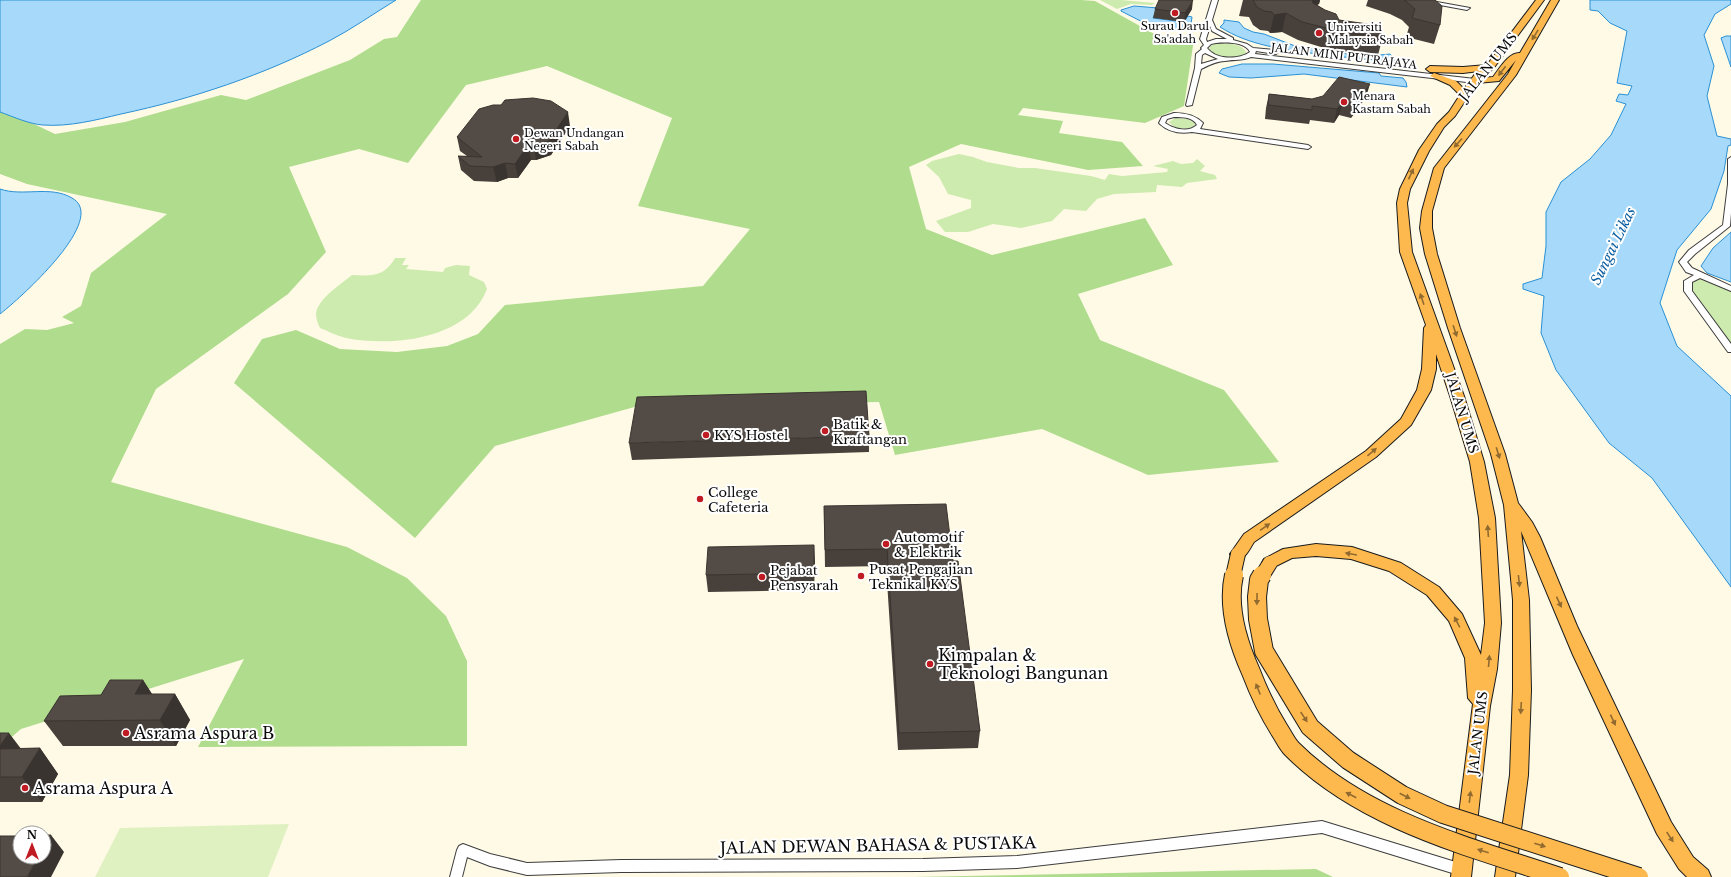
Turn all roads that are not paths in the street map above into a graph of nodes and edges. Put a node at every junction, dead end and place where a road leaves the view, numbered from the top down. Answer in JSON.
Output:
{"nodes":[{"id":1,"x":1215,"y":0,"type":"edge"},
{"id":2,"x":1416,"y":0,"type":"edge"},
{"id":3,"x":1540,"y":0,"type":"edge"},
{"id":4,"x":1555,"y":0,"type":"edge"},
{"id":5,"x":1467,"y":8,"type":"dead end"},
{"id":6,"x":1209,"y":20,"type":"junction"},
{"id":7,"x":1240,"y":43,"type":"junction"},
{"id":8,"x":1205,"y":47,"type":"junction"},
{"id":9,"x":1524,"y":51,"type":"junction"},
{"id":10,"x":1252,"y":52,"type":"junction"},
{"id":11,"x":1232,"y":59,"type":"junction"},
{"id":12,"x":1490,"y":67,"type":"junction"},
{"id":13,"x":1198,"y":68,"type":"junction"},
{"id":14,"x":1432,"y":73,"type":"junction"},
{"id":15,"x":1475,"y":80,"type":"junction"},
{"id":16,"x":1464,"y":94,"type":"junction"},
{"id":17,"x":1188,"y":105,"type":"junction"},
{"id":18,"x":1174,"y":115,"type":"junction"},
{"id":19,"x":1194,"y":118,"type":"junction"},
{"id":20,"x":1200,"y":125,"type":"junction"},
{"id":21,"x":1192,"y":130,"type":"junction"},
{"id":22,"x":1219,"y":136,"type":"junction"},
{"id":23,"x":1308,"y":147,"type":"dead end"},
{"id":24,"x":1731,"y":159,"type":"edge"},
{"id":25,"x":1700,"y":276,"type":"junction"},
{"id":26,"x":1731,"y":289,"type":"edge"},
{"id":27,"x":1430,"y":320,"type":"junction"},
{"id":28,"x":1731,"y":350,"type":"edge"},
{"id":29,"x":1511,"y":505,"type":"junction"},
{"id":30,"x":1479,"y":727,"type":"junction"},
{"id":31,"x":1461,"y":873,"type":"edge"},
{"id":32,"x":456,"y":877,"type":"edge"},
{"id":33,"x":1505,"y":877,"type":"edge"},
{"id":34,"x":1560,"y":877,"type":"edge"},
{"id":35,"x":1639,"y":877,"type":"edge"},
{"id":36,"x":1701,"y":877,"type":"edge"}],
"edges":[{"from":1,"to":6,"type":"street"},
{"from":2,"to":5,"type":"street"},
{"from":3,"to":12,"type":"highway","name":"JALAN UMS"},
{"from":4,"to":9,"type":"highway","name":"JALAN UMS","one_way":true},
{"from":6,"to":7,"type":"street"},
{"from":6,"to":8,"type":"street"},
{"from":7,"to":8,"type":"street"},
{"from":7,"to":10,"type":"street"},
{"from":8,"to":11,"type":"street"},
{"from":8,"to":13,"type":"street"},
{"from":9,"to":15,"type":"highway","one_way":true},
{"from":9,"to":29,"type":"highway","name":"JALAN UMS","one_way":true},
{"from":10,"to":11,"type":"street"},
{"from":10,"to":14,"type":"street","name":"JALAN MINI PUTRAJAYA"},
{"from":11,"to":13,"type":"street"},
{"from":12,"to":14,"type":"highway"},
{"from":12,"to":15,"type":"highway","name":"JALAN UMS"},
{"from":13,"to":17,"type":"street"},
{"from":14,"to":15,"type":"street","name":"JALAN MINI PUTRAJAYA"},
{"from":14,"to":16,"type":"highway"},
{"from":15,"to":16,"type":"highway","name":"JALAN UMS"},
{"from":27,"to":16,"type":"highway","name":"JALAN UMS","one_way":true},
{"from":17,"to":18,"type":"street"},
{"from":17,"to":19,"type":"street"},
{"from":18,"to":19,"type":"street"},
{"from":18,"to":21,"type":"street"},
{"from":19,"to":20,"type":"street"},
{"from":20,"to":21,"type":"street"},
{"from":20,"to":22,"type":"street"},
{"from":21,"to":22,"type":"street"},
{"from":22,"to":23,"type":"street"},
{"from":24,"to":25,"type":"street"},
{"from":25,"to":26,"type":"street"},
{"from":25,"to":28,"type":"street"},
{"from":30,"to":27,"type":"highway","name":"JALAN UMS","one_way":true},
{"from":34,"to":27,"type":"highway","one_way":true,"bridge":true},
{"from":29,"to":33,"type":"highway","name":"JALAN UMS","one_way":true},
{"from":29,"to":36,"type":"highway","one_way":true},
{"from":31,"to":30,"type":"highway","name":"JALAN UMS","one_way":true},
{"from":30,"to":35,"type":"highway","one_way":true,"bridge":true},
{"from":31,"to":32,"type":"street","name":"JALAN DEWAN BAHASA & PUSTAKA"}]}
